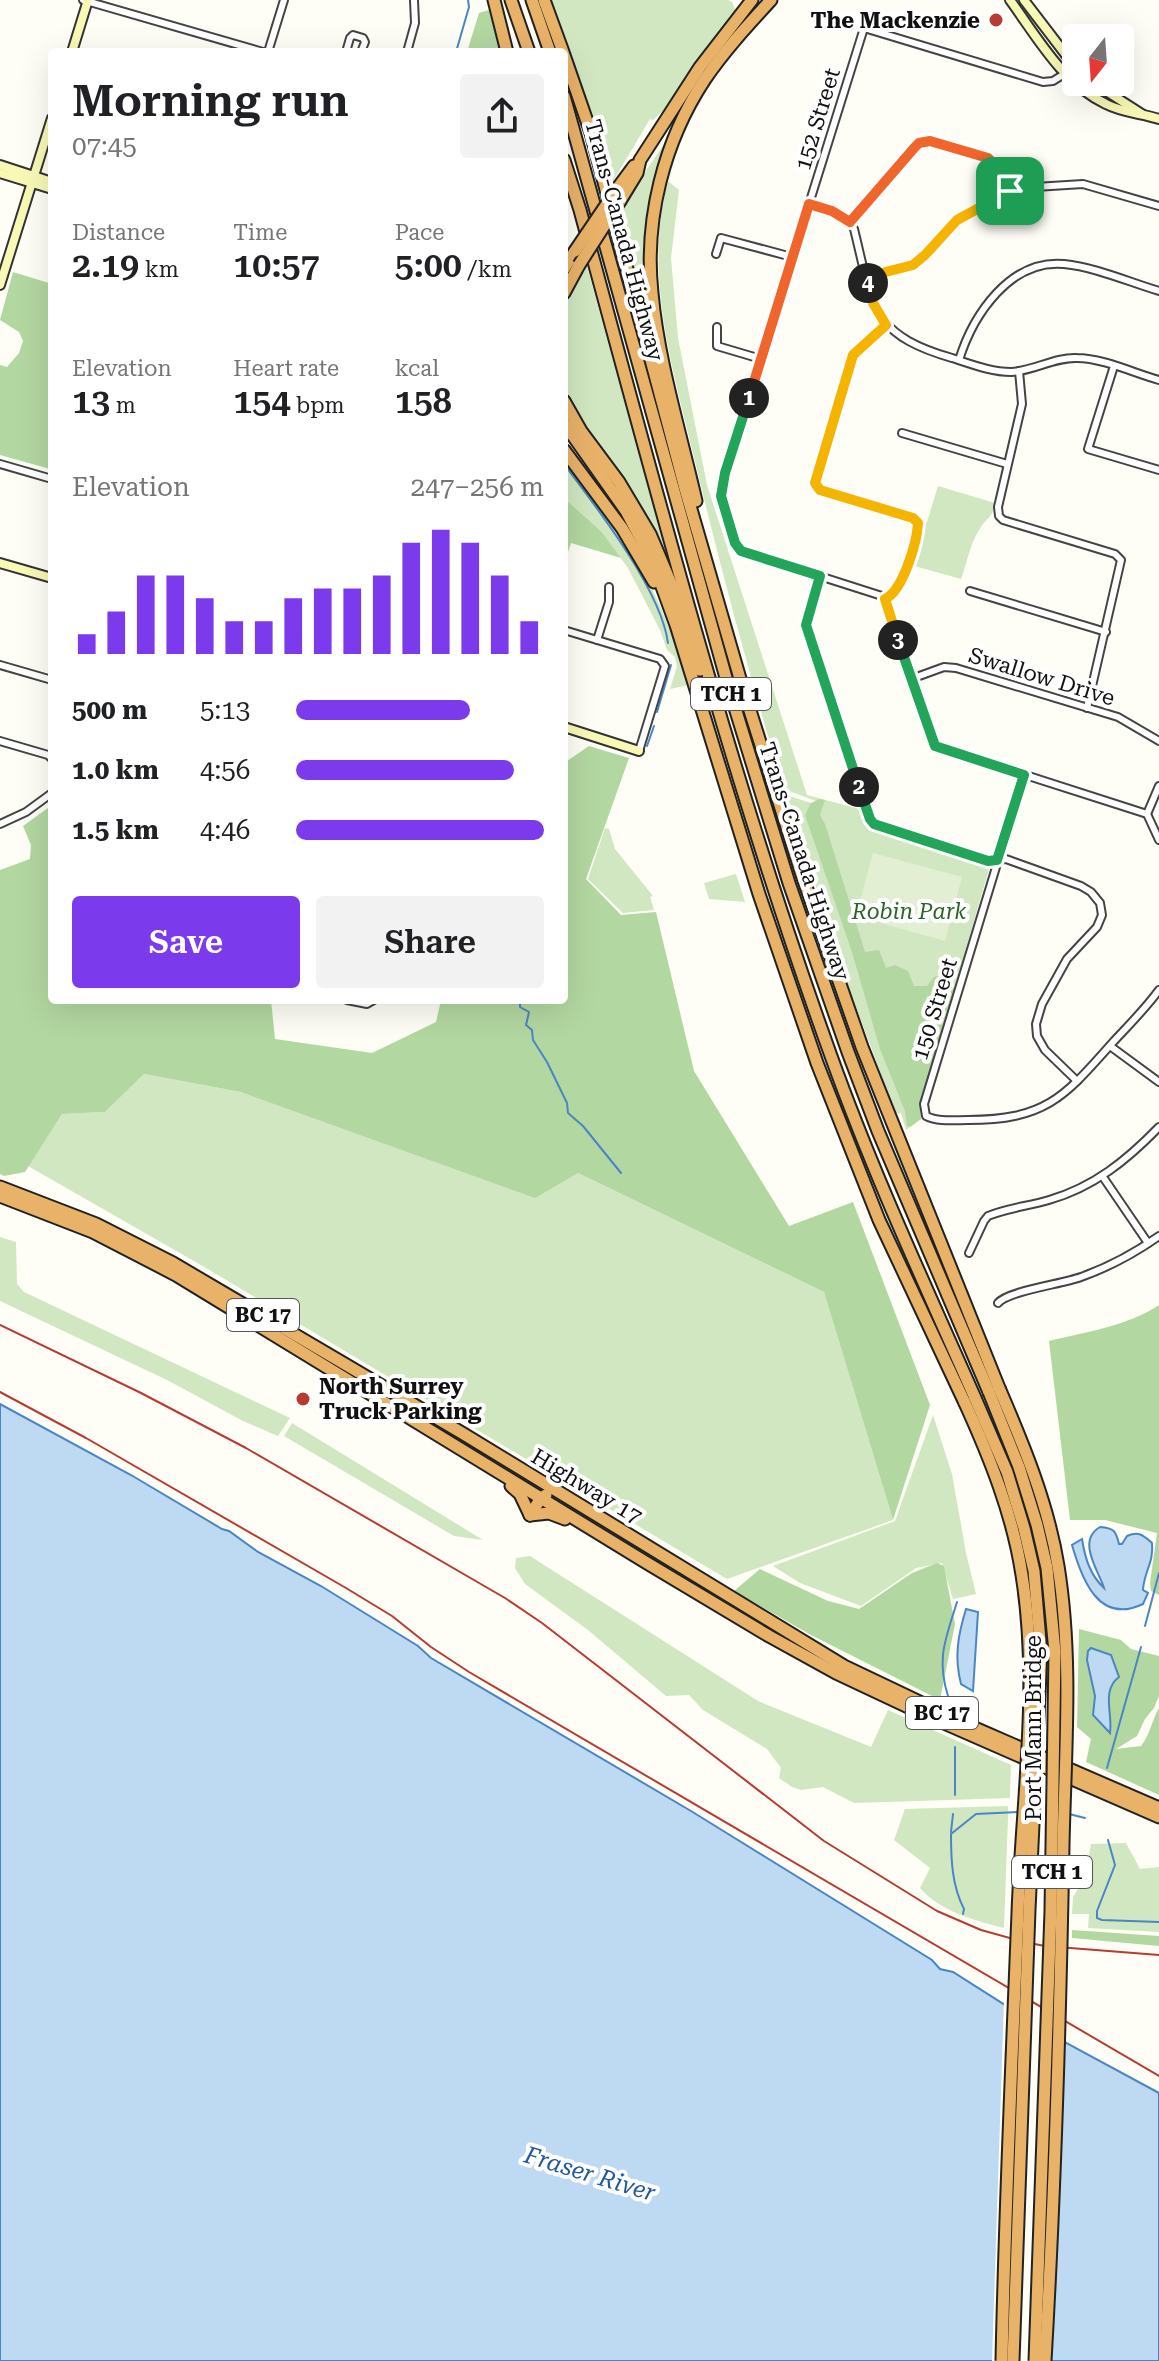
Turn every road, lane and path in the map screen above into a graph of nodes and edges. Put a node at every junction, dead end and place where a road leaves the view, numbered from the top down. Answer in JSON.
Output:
{"nodes":[{"id":1,"x":86,"y":0,"type":"edge"},
{"id":2,"x":284,"y":0,"type":"edge"},
{"id":3,"x":414,"y":0,"type":"edge"},
{"id":4,"x":494,"y":0,"type":"edge"},
{"id":5,"x":511,"y":0,"type":"edge"},
{"id":6,"x":532,"y":0,"type":"edge"},
{"id":7,"x":544,"y":0,"type":"edge"},
{"id":8,"x":752,"y":0,"type":"edge"},
{"id":9,"x":771,"y":0,"type":"edge"},
{"id":10,"x":1010,"y":0,"type":"edge"},
{"id":11,"x":1024,"y":0,"type":"edge"},
{"id":12,"x":73,"y":48,"type":"edge"},
{"id":13,"x":252,"y":48,"type":"edge"},
{"id":14,"x":267,"y":48,"type":"edge"},
{"id":15,"x":347,"y":48,"type":"edge"},
{"id":16,"x":363,"y":48,"type":"edge"},
{"id":17,"x":408,"y":48,"type":"edge"},
{"id":18,"x":506,"y":48,"type":"edge"},
{"id":19,"x":528,"y":48,"type":"edge"},
{"id":20,"x":549,"y":48,"type":"edge"},
{"id":21,"x":562,"y":48,"type":"edge"},
{"id":22,"x":1062,"y":60,"type":"edge"},
{"id":23,"x":1062,"y":61,"type":"edge"},
{"id":24,"x":568,"y":65,"type":"edge"},
{"id":25,"x":1062,"y":76,"type":"edge"},
{"id":26,"x":1096,"y":96,"type":"edge"},
{"id":27,"x":1113,"y":96,"type":"edge"},
{"id":28,"x":568,"y":110,"type":"edge"},
{"id":29,"x":1142,"y":114,"type":"junction"},
{"id":30,"x":1159,"y":119,"type":"edge"},
{"id":31,"x":48,"y":131,"type":"edge"},
{"id":32,"x":0,"y":165,"type":"edge"},
{"id":33,"x":568,"y":172,"type":"edge"},
{"id":34,"x":0,"y":173,"type":"edge"},
{"id":35,"x":33,"y":180,"type":"junction"},
{"id":36,"x":48,"y":182,"type":"edge"},
{"id":37,"x":48,"y":187,"type":"edge"},
{"id":38,"x":1010,"y":191,"type":"junction"},
{"id":39,"x":618,"y":195,"type":"junction"},
{"id":40,"x":809,"y":204,"type":"junction"},
{"id":41,"x":1159,"y":206,"type":"edge"},
{"id":42,"x":850,"y":222,"type":"junction"},
{"id":43,"x":716,"y":254,"type":"dead end"},
{"id":44,"x":792,"y":257,"type":"junction"},
{"id":45,"x":568,"y":262,"type":"edge"},
{"id":46,"x":866,"y":277,"type":"junction"},
{"id":47,"x":0,"y":285,"type":"edge"},
{"id":48,"x":568,"y":286,"type":"edge"},
{"id":49,"x":1159,"y":291,"type":"edge"},
{"id":50,"x":886,"y":325,"type":"junction"},
{"id":51,"x":717,"y":327,"type":"dead end"},
{"id":52,"x":761,"y":359,"type":"junction"},
{"id":53,"x":959,"y":360,"type":"junction"},
{"id":54,"x":1114,"y":366,"type":"junction"},
{"id":55,"x":1019,"y":371,"type":"junction"},
{"id":56,"x":1159,"y":380,"type":"edge"},
{"id":57,"x":568,"y":408,"type":"edge"},
{"id":58,"x":568,"y":429,"type":"edge"},
{"id":59,"x":902,"y":433,"type":"dead end"},
{"id":60,"x":568,"y":456,"type":"edge"},
{"id":61,"x":0,"y":464,"type":"edge"},
{"id":62,"x":1007,"y":464,"type":"junction"},
{"id":63,"x":1159,"y":470,"type":"edge"},
{"id":64,"x":48,"y":478,"type":"edge"},
{"id":65,"x":0,"y":563,"type":"edge"},
{"id":66,"x":820,"y":576,"type":"junction"},
{"id":67,"x":48,"y":577,"type":"edge"},
{"id":68,"x":609,"y":587,"type":"dead end"},
{"id":69,"x":970,"y":591,"type":"dead end"},
{"id":70,"x":885,"y":599,"type":"junction"},
{"id":71,"x":721,"y":611,"type":"junction"},
{"id":72,"x":568,"y":631,"type":"edge"},
{"id":73,"x":1106,"y":632,"type":"junction"},
{"id":74,"x":597,"y":640,"type":"junction"},
{"id":75,"x":684,"y":653,"type":"junction"},
{"id":76,"x":0,"y":665,"type":"edge"},
{"id":77,"x":48,"y":679,"type":"edge"},
{"id":78,"x":911,"y":679,"type":"junction"},
{"id":79,"x":1087,"y":708,"type":"junction"},
{"id":80,"x":568,"y":728,"type":"edge"},
{"id":81,"x":726,"y":737,"type":"junction"},
{"id":82,"x":0,"y":741,"type":"edge"},
{"id":83,"x":1159,"y":741,"type":"edge"},
{"id":84,"x":639,"y":751,"type":"joint"},
{"id":85,"x":48,"y":755,"type":"edge"},
{"id":86,"x":1024,"y":775,"type":"junction"},
{"id":87,"x":1159,"y":786,"type":"edge"},
{"id":88,"x":48,"y":796,"type":"edge"},
{"id":89,"x":1147,"y":814,"type":"junction"},
{"id":90,"x":0,"y":824,"type":"edge"},
{"id":91,"x":1159,"y":840,"type":"edge"},
{"id":92,"x":997,"y":860,"type":"junction"},
{"id":93,"x":1159,"y":990,"type":"edge"},
{"id":94,"x":1110,"y":1046,"type":"junction"},
{"id":95,"x":1077,"y":1081,"type":"junction"},
{"id":96,"x":1159,"y":1082,"type":"edge"},
{"id":97,"x":1159,"y":1127,"type":"edge"},
{"id":98,"x":1103,"y":1177,"type":"junction"},
{"id":99,"x":0,"y":1187,"type":"edge"},
{"id":100,"x":0,"y":1196,"type":"edge"},
{"id":101,"x":1159,"y":1236,"type":"edge"},
{"id":102,"x":1148,"y":1243,"type":"junction"},
{"id":103,"x":969,"y":1253,"type":"dead end"},
{"id":104,"x":998,"y":1303,"type":"dead end"},
{"id":105,"x":353,"y":1368,"type":"junction"},
{"id":106,"x":994,"y":1390,"type":"junction"},
{"id":107,"x":970,"y":1401,"type":"junction"},
{"id":108,"x":425,"y":1427,"type":"junction"},
{"id":109,"x":541,"y":1498,"type":"junction"},
{"id":110,"x":530,"y":1515,"type":"junction"},
{"id":111,"x":647,"y":1563,"type":"junction"},
{"id":112,"x":734,"y":1600,"type":"junction"},
{"id":113,"x":1159,"y":1808,"type":"edge"},
{"id":114,"x":1159,"y":1817,"type":"edge"},
{"id":115,"x":1002,"y":2361,"type":"edge"},
{"id":116,"x":1013,"y":2361,"type":"edge"},
{"id":117,"x":1035,"y":2361,"type":"edge"},
{"id":118,"x":1045,"y":2361,"type":"edge"}],
"edges":[{"from":1,"to":12,"type":"street"},
{"from":1,"to":13,"type":"street"},
{"from":2,"to":14,"type":"street"},
{"from":3,"to":17,"type":"street"},
{"from":4,"to":18,"type":"highway"},
{"from":5,"to":19,"type":"highway"},
{"from":6,"to":20,"type":"highway"},
{"from":7,"to":21,"type":"highway"},
{"from":8,"to":39,"type":"highway"},
{"from":9,"to":71,"type":"highway"},
{"from":10,"to":23,"type":"street"},
{"from":11,"to":22,"type":"street"},
{"from":15,"to":16,"type":"street"},
{"from":24,"to":71,"type":"highway"},
{"from":25,"to":40,"type":"street","name":"152 Street"},
{"from":26,"to":29,"type":"street"},
{"from":27,"to":29,"type":"street"},
{"from":28,"to":106,"type":"highway","name":"Trans-Canada Highway","number":"TCH 1"},
{"from":29,"to":30,"type":"street"},
{"from":31,"to":35,"type":"street"},
{"from":32,"to":35,"type":"street"},
{"from":33,"to":81,"type":"highway","name":"Trans-Canada Highway","number":"TCH 1"},
{"from":34,"to":35,"type":"street"},
{"from":35,"to":36,"type":"street"},
{"from":35,"to":37,"type":"street"},
{"from":35,"to":47,"type":"street"},
{"from":38,"to":41,"type":"street"},
{"from":38,"to":42,"type":"street"},
{"from":38,"to":46,"type":"street"},
{"from":39,"to":45,"type":"highway","bridge":true},
{"from":39,"to":48,"type":"highway","bridge":true},
{"from":40,"to":42,"type":"street"},
{"from":40,"to":44,"type":"street","name":"152 Street"},
{"from":42,"to":46,"type":"street"},
{"from":43,"to":44,"type":"street"},
{"from":44,"to":52,"type":"street","name":"152 Street"},
{"from":46,"to":50,"type":"street"},
{"from":49,"to":53,"type":"street"},
{"from":50,"to":53,"type":"street"},
{"from":50,"to":70,"type":"street"},
{"from":51,"to":52,"type":"street"},
{"from":52,"to":66,"type":"street","name":"152 Street"},
{"from":53,"to":55,"type":"street"},
{"from":54,"to":55,"type":"street"},
{"from":54,"to":56,"type":"street"},
{"from":54,"to":63,"type":"street"},
{"from":55,"to":62,"type":"street"},
{"from":57,"to":81,"type":"highway"},
{"from":58,"to":75,"type":"highway"},
{"from":59,"to":62,"type":"street"},
{"from":60,"to":75,"type":"highway"},
{"from":61,"to":64,"type":"street"},
{"from":62,"to":73,"type":"street"},
{"from":65,"to":67,"type":"street"},
{"from":66,"to":70,"type":"street"},
{"from":66,"to":92,"type":"street"},
{"from":68,"to":74,"type":"street"},
{"from":69,"to":73,"type":"street"},
{"from":70,"to":78,"type":"street"},
{"from":71,"to":106,"type":"highway"},
{"from":72,"to":74,"type":"street"},
{"from":73,"to":79,"type":"street"},
{"from":74,"to":84,"type":"street"},
{"from":75,"to":107,"type":"highway"},
{"from":76,"to":77,"type":"street"},
{"from":78,"to":79,"type":"street","name":"Swallow Drive"},
{"from":78,"to":86,"type":"street"},
{"from":79,"to":83,"type":"street","name":"Swallow Drive"},
{"from":80,"to":84,"type":"street"},
{"from":81,"to":107,"type":"highway","name":"Trans-Canada Highway","number":"TCH 1"},
{"from":82,"to":85,"type":"street"},
{"from":86,"to":89,"type":"street"},
{"from":86,"to":92,"type":"street","name":"150 Street"},
{"from":87,"to":89,"type":"street"},
{"from":88,"to":90,"type":"street"},
{"from":89,"to":91,"type":"street"},
{"from":92,"to":95,"type":"street"},
{"from":92,"to":95,"type":"street","name":"150 Street"},
{"from":93,"to":94,"type":"street"},
{"from":94,"to":95,"type":"street"},
{"from":94,"to":96,"type":"street"},
{"from":97,"to":98,"type":"street"},
{"from":98,"to":102,"type":"street"},
{"from":98,"to":103,"type":"street"},
{"from":99,"to":105,"type":"highway","name":"Highway 17","number":"BC 17"},
{"from":100,"to":108,"type":"highway","name":"Highway 17","number":"BC 17"},
{"from":101,"to":102,"type":"street"},
{"from":102,"to":104,"type":"street"},
{"from":105,"to":109,"type":"highway"},
{"from":105,"to":112,"type":"highway","name":"Highway 17","number":"BC 17"},
{"from":106,"to":117,"type":"highway","name":"Port Mann Bridge","number":"TCH 1","bridge":true},
{"from":106,"to":118,"type":"highway","bridge":true},
{"from":107,"to":115,"type":"highway","bridge":true},
{"from":107,"to":116,"type":"highway","name":"Port Mann Bridge","number":"TCH 1","bridge":true},
{"from":108,"to":109,"type":"highway","name":"Highway 17","number":"BC 17"},
{"from":108,"to":110,"type":"highway"},
{"from":109,"to":110,"type":"highway"},
{"from":109,"to":111,"type":"highway","name":"Highway 17","number":"BC 17"},
{"from":109,"to":112,"type":"highway"},
{"from":110,"to":111,"type":"highway"},
{"from":111,"to":114,"type":"highway","name":"Highway 17","number":"BC 17"},
{"from":112,"to":113,"type":"highway","name":"Highway 17","number":"BC 17"}]}
